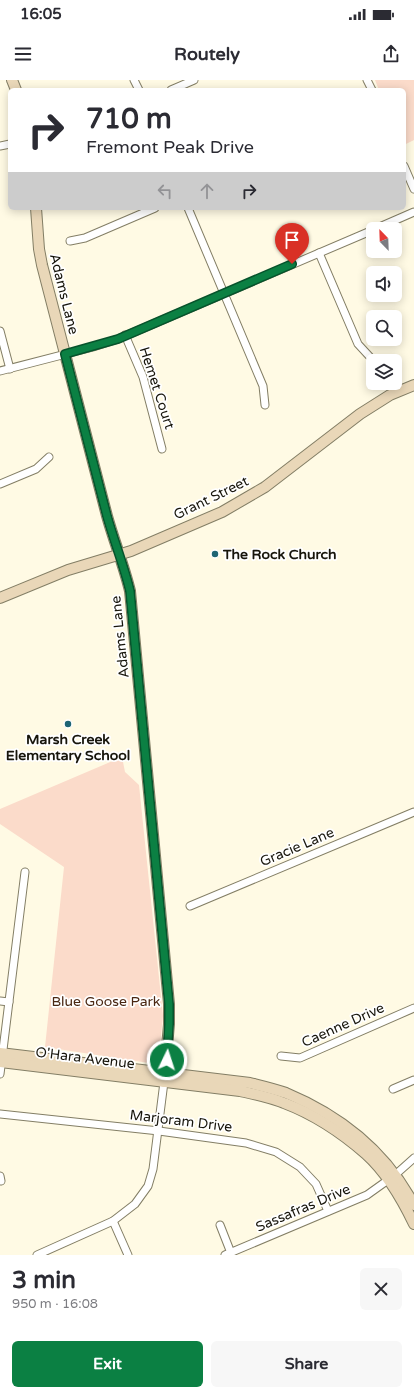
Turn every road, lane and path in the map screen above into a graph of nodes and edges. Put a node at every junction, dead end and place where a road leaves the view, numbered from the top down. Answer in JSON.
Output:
{"nodes":[{"id":1,"x":194,"y":80,"type":"edge"},
{"id":2,"x":176,"y":88,"type":"edge"},
{"id":3,"x":406,"y":171,"type":"edge"},
{"id":4,"x":414,"y":189,"type":"edge"},
{"id":5,"x":36,"y":210,"type":"edge"},
{"id":6,"x":150,"y":210,"type":"edge"},
{"id":7,"x":189,"y":210,"type":"edge"},
{"id":8,"x":414,"y":212,"type":"edge"},
{"id":9,"x":390,"y":222,"type":"edge"},
{"id":10,"x":366,"y":232,"type":"edge"},
{"id":11,"x":70,"y":241,"type":"dead end"},
{"id":12,"x":319,"y":253,"type":"junction"},
{"id":13,"x":224,"y":294,"type":"junction"},
{"id":14,"x":0,"y":331,"type":"edge"},
{"id":15,"x":125,"y":336,"type":"junction"},
{"id":16,"x":65,"y":354,"type":"junction"},
{"id":17,"x":367,"y":354,"type":"edge"},
{"id":18,"x":10,"y":369,"type":"junction"},
{"id":19,"x":0,"y":371,"type":"edge"},
{"id":20,"x":414,"y":385,"type":"edge"},
{"id":21,"x":265,"y":405,"type":"dead end"},
{"id":22,"x":162,"y":449,"type":"dead end"},
{"id":23,"x":49,"y":457,"type":"dead end"},
{"id":24,"x":0,"y":484,"type":"edge"},
{"id":25,"x":119,"y":555,"type":"junction"},
{"id":26,"x":0,"y":598,"type":"edge"},
{"id":27,"x":414,"y":812,"type":"edge"},
{"id":28,"x":25,"y":872,"type":"dead end"},
{"id":29,"x":190,"y":906,"type":"dead end"},
{"id":30,"x":0,"y":1001,"type":"edge"},
{"id":31,"x":9,"y":1002,"type":"junction"},
{"id":32,"x":414,"y":1008,"type":"edge"},
{"id":33,"x":281,"y":1056,"type":"dead end"},
{"id":34,"x":1,"y":1058,"type":"edge"},
{"id":35,"x":0,"y":1074,"type":"edge"},
{"id":36,"x":165,"y":1077,"type":"junction"},
{"id":37,"x":414,"y":1080,"type":"edge"},
{"id":38,"x":393,"y":1089,"type":"dead end"},
{"id":39,"x":0,"y":1114,"type":"edge"},
{"id":40,"x":159,"y":1131,"type":"junction"},
{"id":41,"x":414,"y":1158,"type":"edge"},
{"id":42,"x":392,"y":1178,"type":"junction"},
{"id":43,"x":414,"y":1205,"type":"edge"},
{"id":44,"x":328,"y":1211,"type":"junction"},
{"id":45,"x":113,"y":1221,"type":"junction"},
{"id":46,"x":220,"y":1224,"type":"dead end"},
{"id":47,"x":414,"y":1224,"type":"edge"},
{"id":48,"x":40,"y":1254,"type":"edge"},
{"id":49,"x":228,"y":1254,"type":"edge"},
{"id":50,"x":128,"y":1255,"type":"edge"}],
"edges":[{"from":1,"to":2,"type":"street"},
{"from":3,"to":4,"type":"street"},
{"from":5,"to":16,"type":"street","name":"Adams Lane"},
{"from":6,"to":11,"type":"street"},
{"from":7,"to":13,"type":"street"},
{"from":8,"to":9,"type":"street"},
{"from":10,"to":12,"type":"street"},
{"from":12,"to":13,"type":"street"},
{"from":12,"to":17,"type":"street"},
{"from":13,"to":15,"type":"street"},
{"from":13,"to":21,"type":"street"},
{"from":14,"to":18,"type":"street"},
{"from":15,"to":16,"type":"street"},
{"from":15,"to":22,"type":"street","name":"Hemet Court"},
{"from":16,"to":18,"type":"street"},
{"from":16,"to":25,"type":"street","name":"Adams Lane"},
{"from":18,"to":19,"type":"street"},
{"from":20,"to":25,"type":"street","name":"Grant Street"},
{"from":23,"to":24,"type":"street"},
{"from":25,"to":26,"type":"street","name":"Grant Street"},
{"from":25,"to":36,"type":"street","name":"Adams Lane"},
{"from":27,"to":29,"type":"street","name":"Gracie Lane"},
{"from":28,"to":31,"type":"street"},
{"from":30,"to":31,"type":"street"},
{"from":31,"to":34,"type":"street"},
{"from":32,"to":33,"type":"street","name":"Caenne Drive"},
{"from":34,"to":35,"type":"street"},
{"from":34,"to":36,"type":"street","name":"O'Hara Avenue"},
{"from":36,"to":40,"type":"street"},
{"from":36,"to":42,"type":"street","name":"O'Hara Avenue"},
{"from":37,"to":38,"type":"street"},
{"from":39,"to":40,"type":"street","name":"Marjoram Drive"},
{"from":40,"to":44,"type":"street","name":"Marjoram Drive"},
{"from":40,"to":45,"type":"street"},
{"from":41,"to":42,"type":"street","name":"Sassafras Drive"},
{"from":42,"to":43,"type":"street","name":"O'Hara Avenue"},
{"from":42,"to":44,"type":"street","name":"Sassafras Drive"},
{"from":42,"to":47,"type":"street","name":"O'Hara Avenue"},
{"from":44,"to":49,"type":"street","name":"Sassafras Drive"},
{"from":45,"to":48,"type":"street"},
{"from":45,"to":50,"type":"street"},
{"from":46,"to":49,"type":"street"}]}
